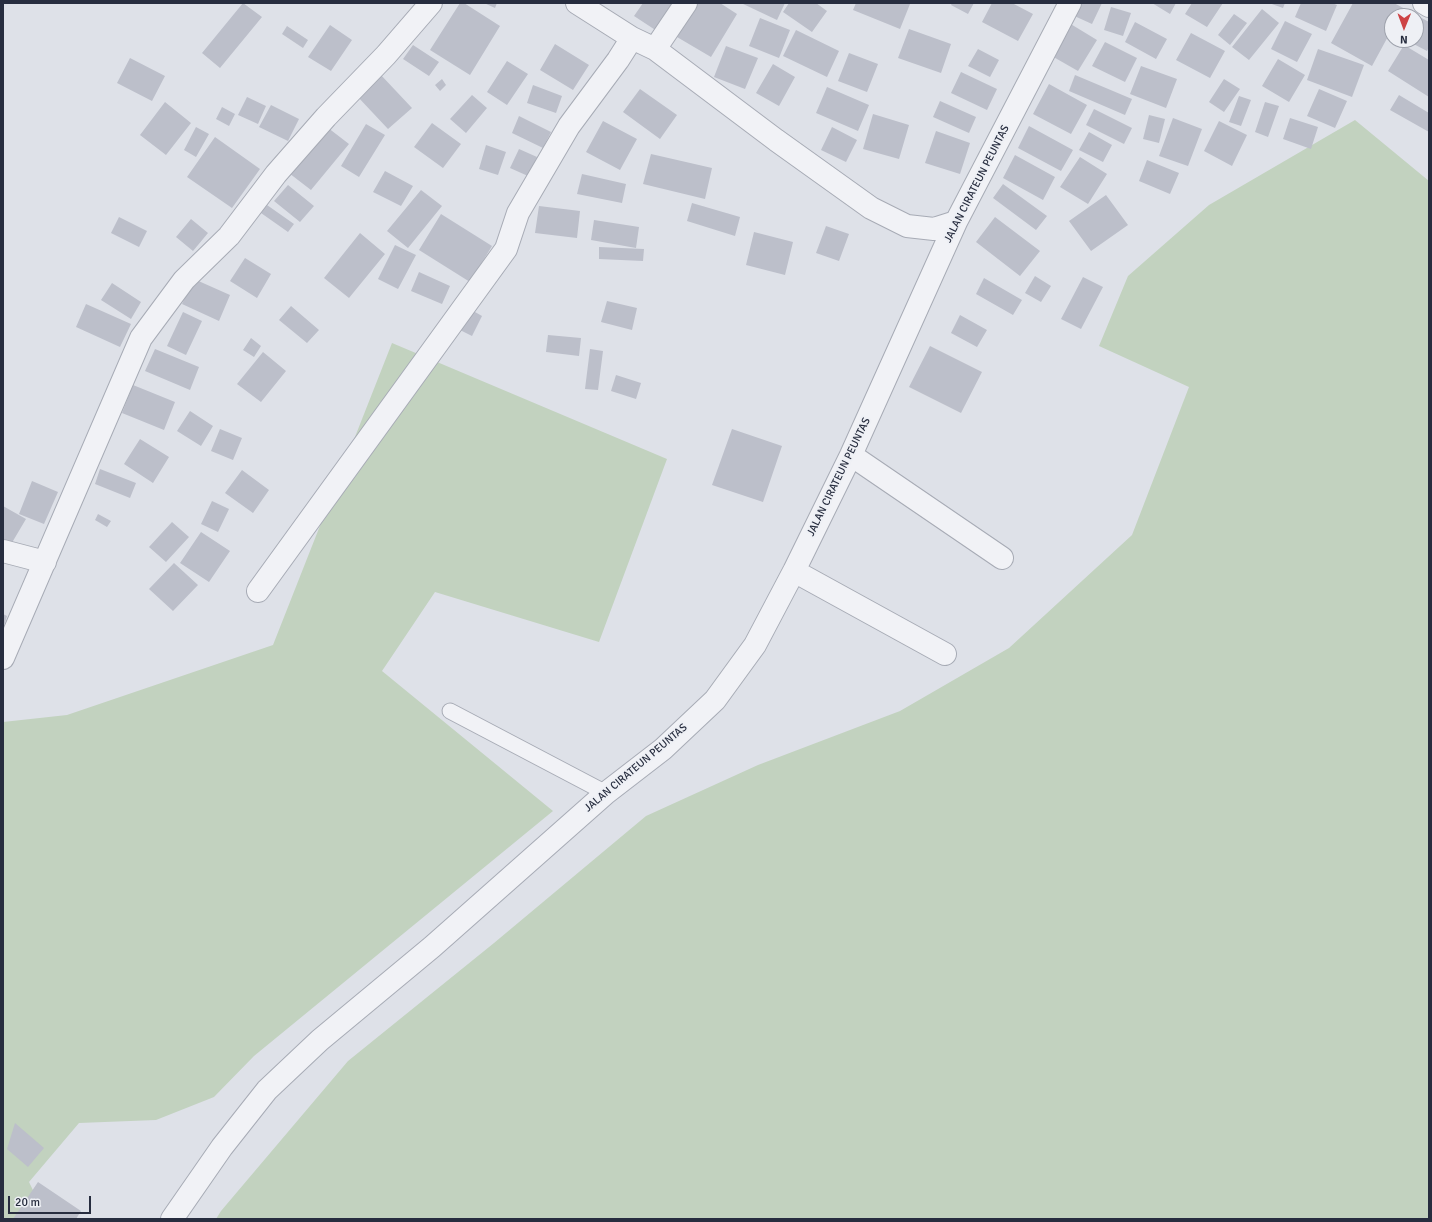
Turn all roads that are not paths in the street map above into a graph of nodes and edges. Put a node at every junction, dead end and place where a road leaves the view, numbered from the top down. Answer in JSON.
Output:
{"nodes":[{"id":1,"x":431,"y":3,"type":"edge"},
{"id":2,"x":577,"y":3,"type":"edge"},
{"id":3,"x":686,"y":3,"type":"edge"},
{"id":4,"x":1070,"y":3,"type":"edge"},
{"id":5,"x":1424,"y":3,"type":"edge"},
{"id":6,"x":1429,"y":6,"type":"edge"},
{"id":7,"x":632,"y":38,"type":"junction"},
{"id":8,"x":655,"y":49,"type":"junction"},
{"id":9,"x":956,"y":222,"type":"junction"},
{"id":10,"x":852,"y":455,"type":"junction"},
{"id":11,"x":3,"y":551,"type":"edge"},
{"id":12,"x":1002,"y":558,"type":"dead end"},
{"id":13,"x":45,"y":562,"type":"junction"},
{"id":14,"x":794,"y":570,"type":"junction"},
{"id":15,"x":258,"y":591,"type":"dead end"},
{"id":16,"x":945,"y":654,"type":"dead end"},
{"id":17,"x":3,"y":658,"type":"edge"},
{"id":18,"x":450,"y":711,"type":"dead end"},
{"id":19,"x":606,"y":793,"type":"junction"},
{"id":20,"x":172,"y":1219,"type":"edge"}],
"edges":[{"from":1,"to":13,"type":"street"},
{"from":2,"to":7,"type":"street"},
{"from":3,"to":8,"type":"street"},
{"from":4,"to":9,"type":"street","name":"JALAN CIRATEUN PEUNTAS"},
{"from":5,"to":6,"type":"street"},
{"from":7,"to":8,"type":"street"},
{"from":7,"to":15,"type":"street"},
{"from":8,"to":9,"type":"street"},
{"from":9,"to":10,"type":"street","name":"JALAN CIRATEUN PEUNTAS"},
{"from":10,"to":12,"type":"street"},
{"from":10,"to":14,"type":"street","name":"JALAN CIRATEUN PEUNTAS"},
{"from":11,"to":13,"type":"street"},
{"from":13,"to":17,"type":"street"},
{"from":14,"to":16,"type":"street"},
{"from":14,"to":19,"type":"street","name":"JALAN CIRATEUN PEUNTAS"},
{"from":18,"to":19,"type":"lane"},
{"from":19,"to":20,"type":"street","name":"JALAN CIRATEUN PEUNTAS"}]}
